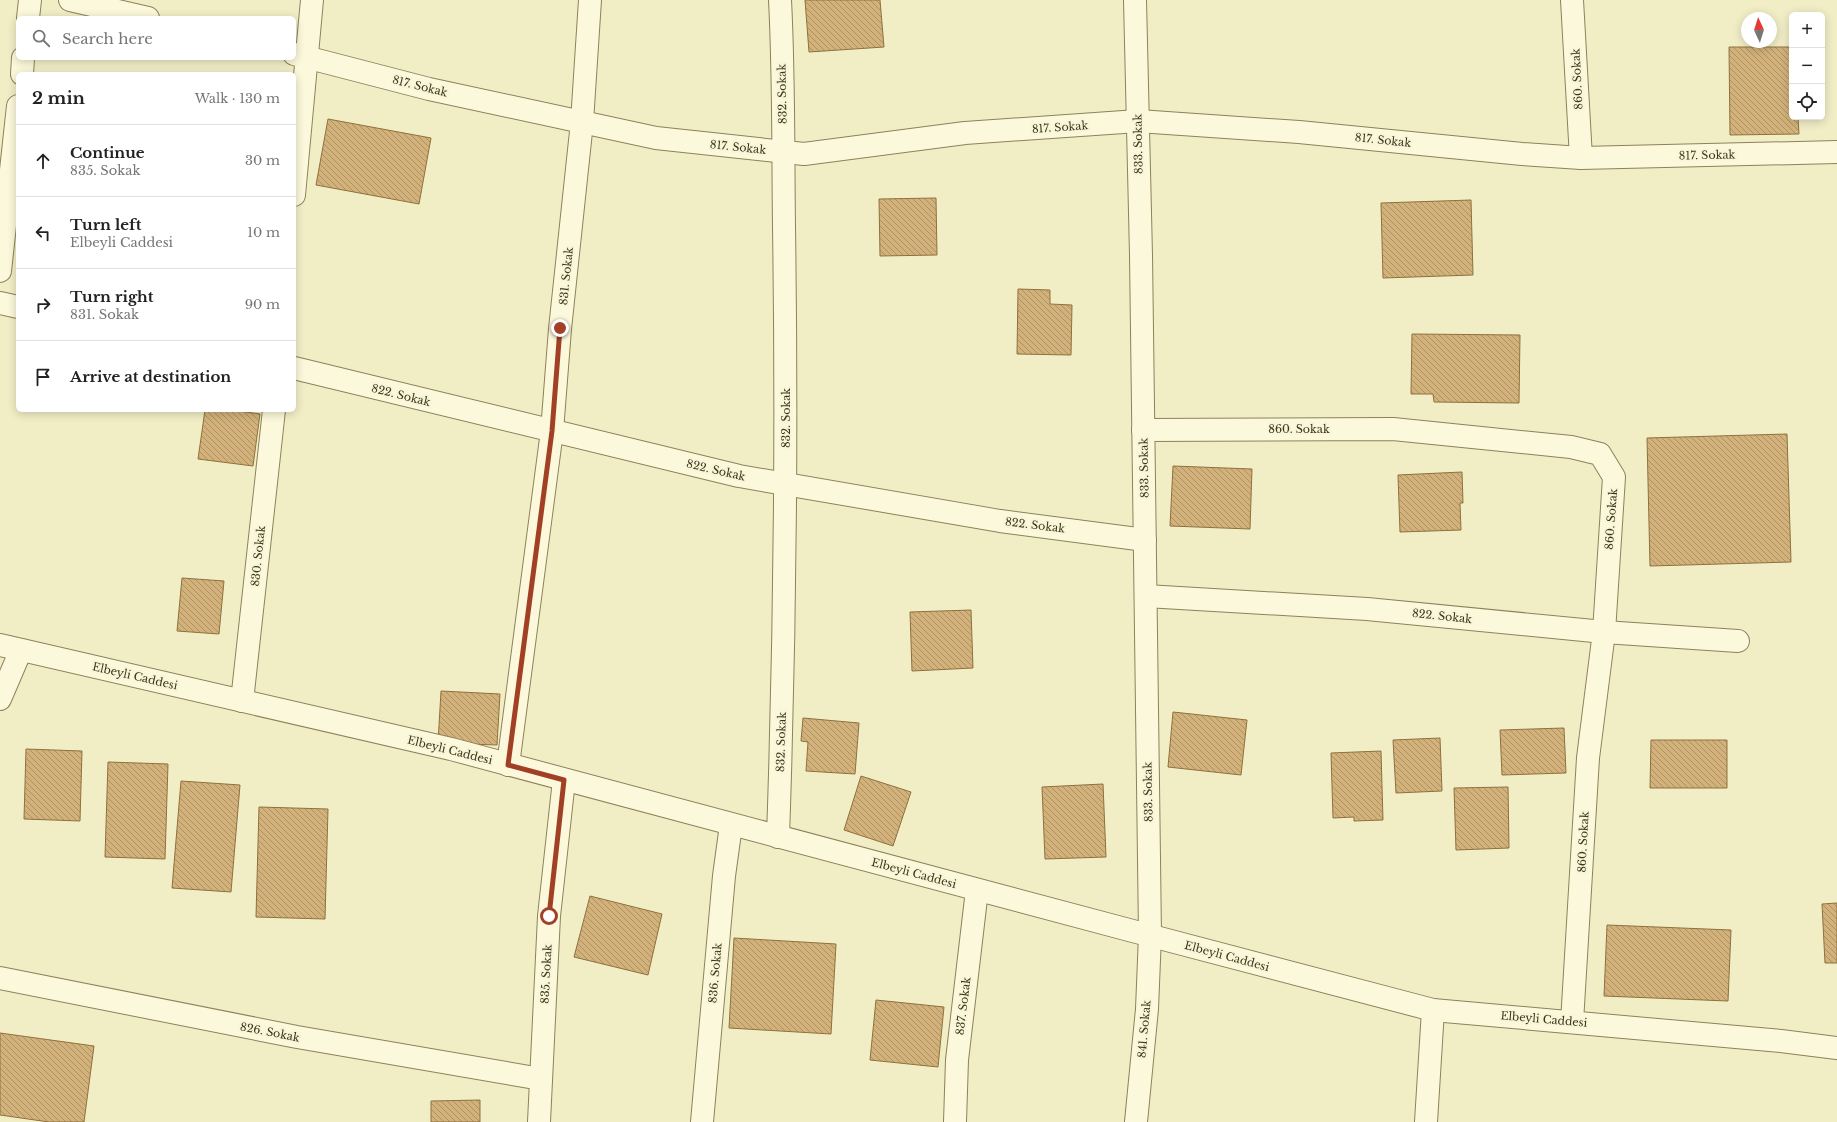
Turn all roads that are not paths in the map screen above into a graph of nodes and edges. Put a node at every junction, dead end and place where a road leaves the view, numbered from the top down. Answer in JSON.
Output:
{"nodes":[{"id":1,"x":30,"y":0,"type":"edge"},
{"id":2,"x":70,"y":0,"type":"edge"},
{"id":3,"x":312,"y":0,"type":"edge"},
{"id":4,"x":590,"y":0,"type":"edge"},
{"id":5,"x":780,"y":0,"type":"edge"},
{"id":6,"x":1135,"y":0,"type":"edge"},
{"id":7,"x":1572,"y":0,"type":"edge"},
{"id":8,"x":28,"y":16,"type":"edge"},
{"id":9,"x":139,"y":16,"type":"edge"},
{"id":10,"x":300,"y":56,"type":"edge"},
{"id":11,"x":23,"y":60,"type":"edge"},
{"id":12,"x":22,"y":72,"type":"edge"},
{"id":13,"x":1138,"y":121,"type":"junction"},
{"id":14,"x":582,"y":122,"type":"junction"},
{"id":15,"x":16,"y":124,"type":"edge"},
{"id":16,"x":296,"y":148,"type":"edge"},
{"id":17,"x":783,"y":152,"type":"junction"},
{"id":18,"x":1837,"y":152,"type":"edge"},
{"id":19,"x":1582,"y":158,"type":"junction"},
{"id":20,"x":0,"y":271,"type":"edge"},
{"id":21,"x":0,"y":303,"type":"edge"},
{"id":22,"x":16,"y":307,"type":"edge"},
{"id":23,"x":296,"y":368,"type":"edge"},
{"id":24,"x":274,"y":412,"type":"edge"},
{"id":25,"x":1143,"y":430,"type":"junction"},
{"id":26,"x":552,"y":431,"type":"junction"},
{"id":27,"x":786,"y":484,"type":"junction"},
{"id":28,"x":1145,"y":540,"type":"junction"},
{"id":29,"x":1146,"y":596,"type":"junction"},
{"id":30,"x":1604,"y":632,"type":"junction"},
{"id":31,"x":1738,"y":641,"type":"dead end"},
{"id":32,"x":10,"y":647,"type":"edge"},
{"id":33,"x":0,"y":699,"type":"edge"},
{"id":34,"x":242,"y":701,"type":"junction"},
{"id":35,"x":508,"y":765,"type":"junction"},
{"id":36,"x":564,"y":780,"type":"junction"},
{"id":37,"x":731,"y":825,"type":"junction"},
{"id":38,"x":778,"y":837,"type":"junction"},
{"id":39,"x":978,"y":890,"type":"junction"},
{"id":40,"x":1150,"y":935,"type":"junction"},
{"id":41,"x":0,"y":978,"type":"edge"},
{"id":42,"x":1433,"y":1010,"type":"junction"},
{"id":43,"x":1572,"y":1022,"type":"junction"},
{"id":44,"x":1837,"y":1048,"type":"edge"},
{"id":45,"x":541,"y":1079,"type":"junction"},
{"id":46,"x":545,"y":1121,"type":"edge"},
{"id":47,"x":702,"y":1122,"type":"edge"},
{"id":48,"x":955,"y":1122,"type":"edge"},
{"id":49,"x":1136,"y":1122,"type":"edge"},
{"id":50,"x":1426,"y":1122,"type":"edge"}],
"edges":[{"from":1,"to":8,"type":"street"},
{"from":2,"to":9,"type":"street"},
{"from":3,"to":10,"type":"street"},
{"from":4,"to":14,"type":"street","name":"831. Sokak"},
{"from":5,"to":17,"type":"street","name":"832. Sokak"},
{"from":6,"to":13,"type":"street","name":"833. Sokak"},
{"from":7,"to":19,"type":"street","name":"860. Sokak"},
{"from":10,"to":14,"type":"street","name":"817. Sokak"},
{"from":10,"to":16,"type":"street"},
{"from":11,"to":12,"type":"street"},
{"from":13,"to":17,"type":"street","name":"817. Sokak"},
{"from":13,"to":19,"type":"street","name":"817. Sokak"},
{"from":13,"to":25,"type":"street","name":"833. Sokak"},
{"from":14,"to":17,"type":"street","name":"817. Sokak"},
{"from":14,"to":26,"type":"street","name":"831. Sokak"},
{"from":15,"to":20,"type":"street"},
{"from":17,"to":27,"type":"street","name":"832. Sokak"},
{"from":18,"to":19,"type":"street","name":"817. Sokak"},
{"from":21,"to":22,"type":"street"},
{"from":23,"to":26,"type":"street","name":"822. Sokak"},
{"from":24,"to":34,"type":"street","name":"830. Sokak"},
{"from":25,"to":28,"type":"street","name":"833. Sokak"},
{"from":25,"to":30,"type":"street","name":"860. Sokak"},
{"from":26,"to":27,"type":"street","name":"822. Sokak"},
{"from":26,"to":35,"type":"street","name":"831. Sokak"},
{"from":27,"to":28,"type":"street","name":"822. Sokak"},
{"from":27,"to":38,"type":"street","name":"832. Sokak"},
{"from":28,"to":29,"type":"street","name":"833. Sokak"},
{"from":29,"to":30,"type":"street","name":"822. Sokak"},
{"from":29,"to":40,"type":"street","name":"833. Sokak"},
{"from":30,"to":31,"type":"street","name":"822. Sokak"},
{"from":30,"to":43,"type":"street","name":"860. Sokak"},
{"from":32,"to":33,"type":"street"},
{"from":32,"to":34,"type":"street","name":"Elbeyli Caddesi"},
{"from":34,"to":35,"type":"street","name":"Elbeyli Caddesi"},
{"from":35,"to":36,"type":"street","name":"Elbeyli Caddesi"},
{"from":36,"to":37,"type":"street","name":"Elbeyli Caddesi"},
{"from":36,"to":45,"type":"street","name":"835. Sokak"},
{"from":37,"to":38,"type":"street","name":"Elbeyli Caddesi"},
{"from":37,"to":47,"type":"street","name":"836. Sokak"},
{"from":38,"to":39,"type":"street","name":"Elbeyli Caddesi"},
{"from":39,"to":40,"type":"street","name":"Elbeyli Caddesi"},
{"from":39,"to":48,"type":"street","name":"837. Sokak"},
{"from":40,"to":42,"type":"street","name":"Elbeyli Caddesi"},
{"from":40,"to":49,"type":"street","name":"841. Sokak"},
{"from":41,"to":45,"type":"street","name":"826. Sokak"},
{"from":42,"to":43,"type":"street","name":"Elbeyli Caddesi"},
{"from":42,"to":50,"type":"street"},
{"from":43,"to":44,"type":"street","name":"Elbeyli Caddesi"},
{"from":45,"to":46,"type":"street","name":"835. Sokak"}]}
